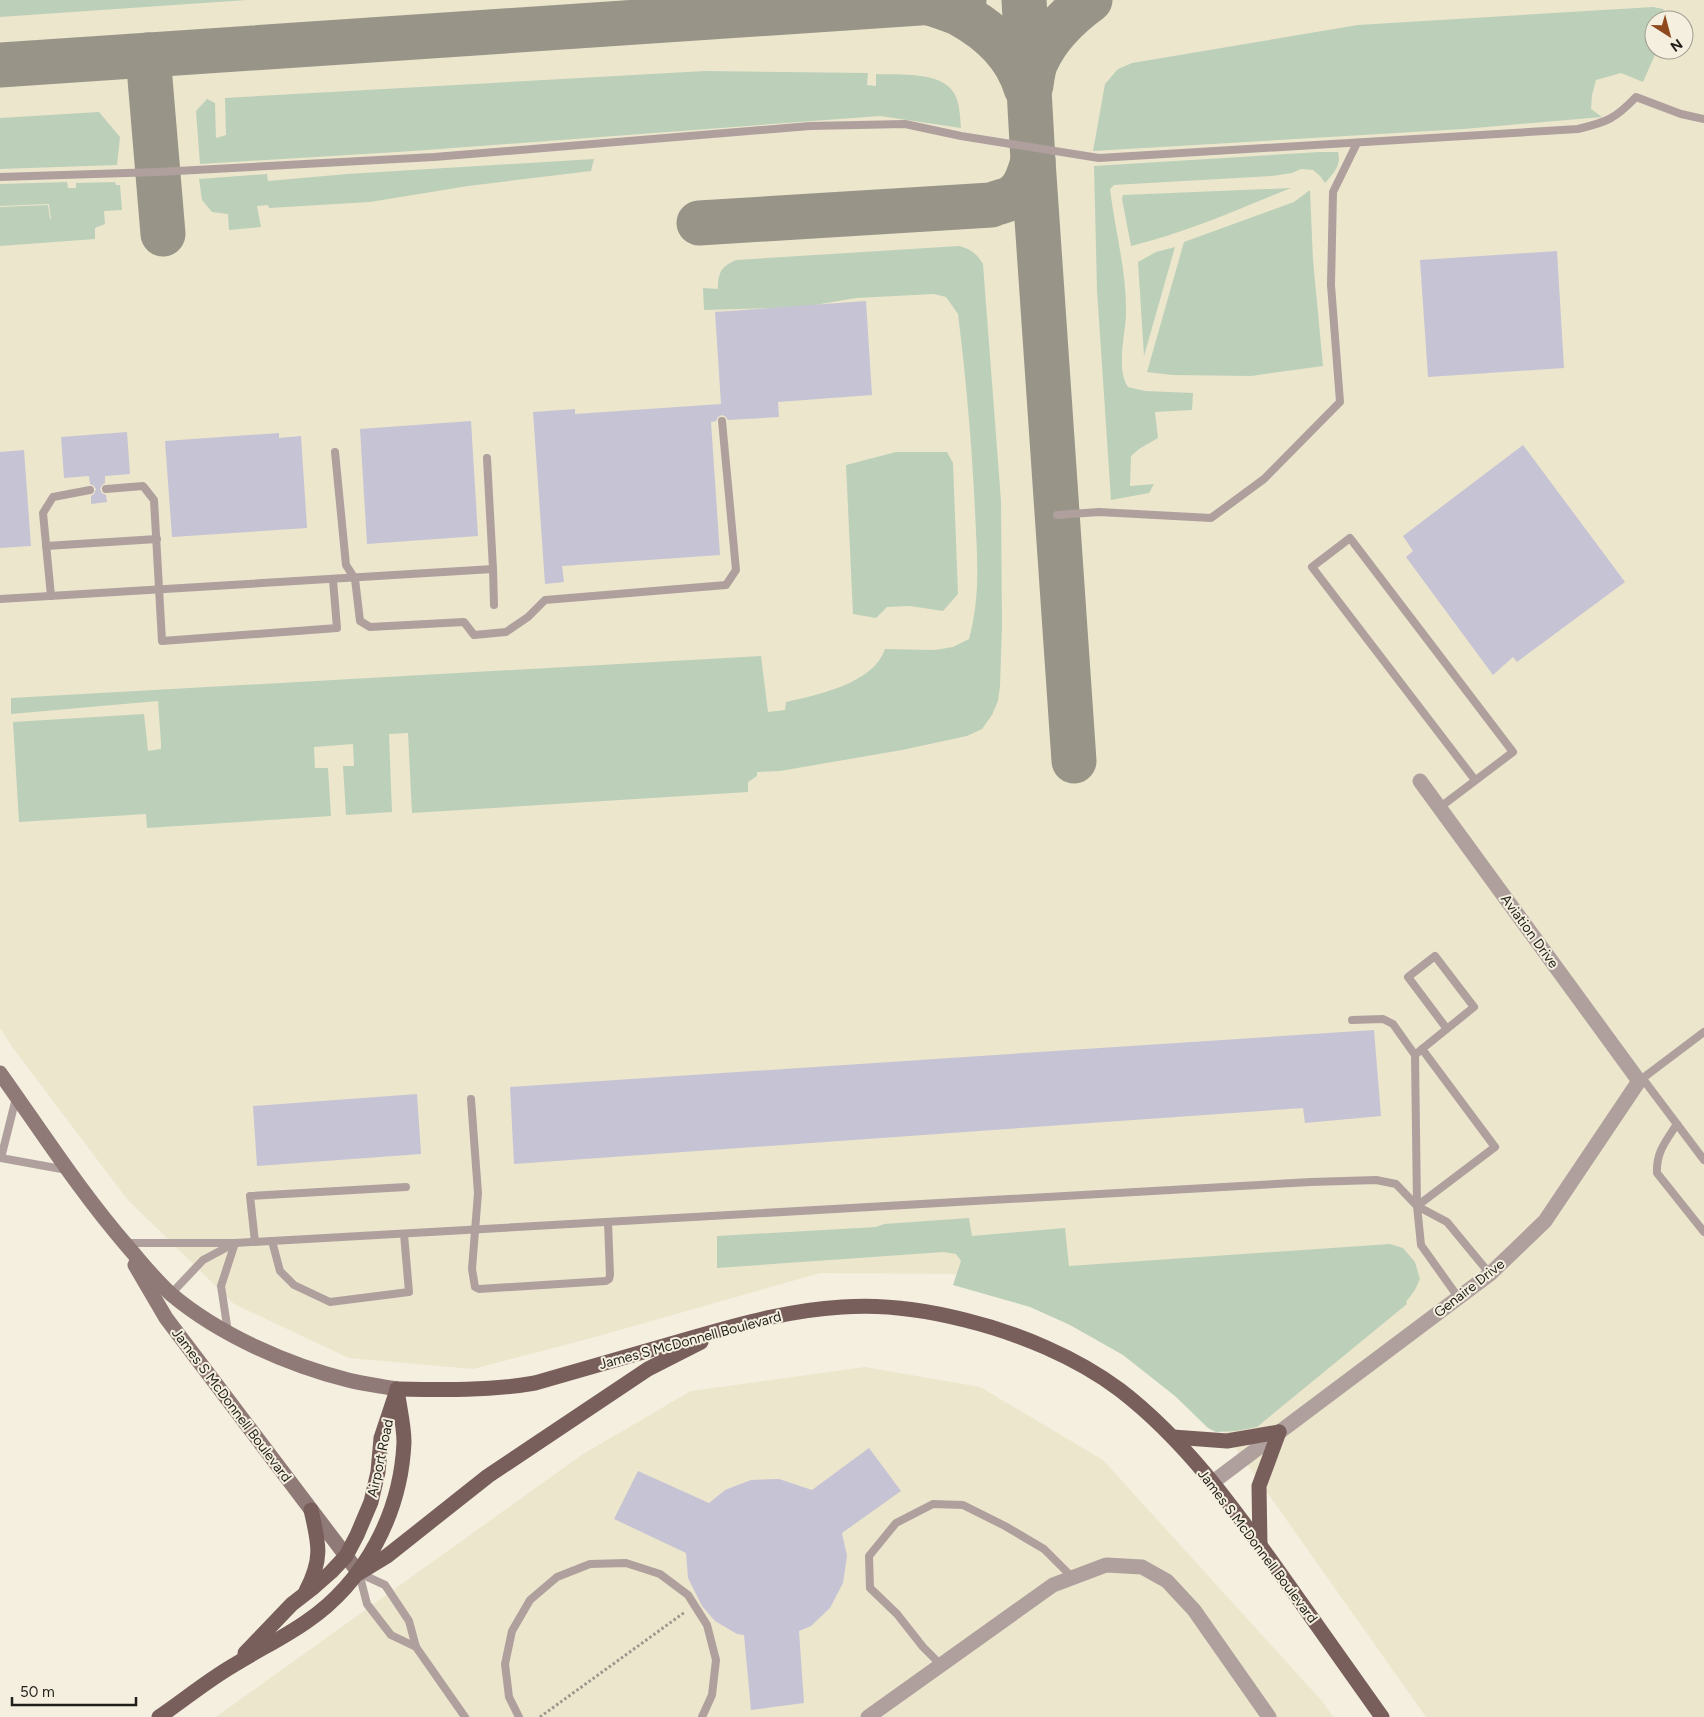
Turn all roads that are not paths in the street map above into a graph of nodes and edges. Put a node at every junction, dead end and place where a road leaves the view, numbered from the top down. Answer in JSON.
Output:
{"nodes":[{"id":1,"x":1704,"y":119,"type":"edge"},
{"id":2,"x":1356,"y":143,"type":"junction"},
{"id":3,"x":0,"y":177,"type":"edge"},
{"id":4,"x":722,"y":421,"type":"dead end"},
{"id":5,"x":335,"y":452,"type":"dead end"},
{"id":6,"x":487,"y":458,"type":"dead end"},
{"id":7,"x":106,"y":489,"type":"dead end"},
{"id":8,"x":90,"y":490,"type":"dead end"},
{"id":9,"x":1057,"y":515,"type":"dead end"},
{"id":10,"x":157,"y":539,"type":"junction"},
{"id":11,"x":46,"y":546,"type":"junction"},
{"id":12,"x":493,"y":570,"type":"junction"},
{"id":13,"x":354,"y":579,"type":"junction"},
{"id":14,"x":333,"y":580,"type":"junction"},
{"id":15,"x":160,"y":590,"type":"junction"},
{"id":16,"x":52,"y":596,"type":"junction"},
{"id":17,"x":0,"y":599,"type":"edge"},
{"id":18,"x":494,"y":605,"type":"dead end"},
{"id":19,"x":1475,"y":780,"type":"junction"},
{"id":20,"x":1420,"y":782,"type":"dead end"},
{"id":21,"x":1439,"y":808,"type":"junction"},
{"id":22,"x":1352,"y":1020,"type":"dead end"},
{"id":23,"x":1447,"y":1029,"type":"junction"},
{"id":24,"x":1704,"y":1032,"type":"edge"},
{"id":25,"x":1422,"y":1049,"type":"junction"},
{"id":26,"x":1415,"y":1055,"type":"junction"},
{"id":27,"x":0,"y":1073,"type":"edge"},
{"id":28,"x":1641,"y":1080,"type":"junction"},
{"id":29,"x":16,"y":1096,"type":"junction"},
{"id":30,"x":471,"y":1099,"type":"dead end"},
{"id":31,"x":1677,"y":1124,"type":"junction"},
{"id":32,"x":1,"y":1158,"type":"edge"},
{"id":33,"x":1704,"y":1160,"type":"edge"},
{"id":34,"x":69,"y":1170,"type":"junction"},
{"id":35,"x":406,"y":1187,"type":"dead end"},
{"id":36,"x":1417,"y":1206,"type":"junction"},
{"id":37,"x":608,"y":1222,"type":"junction"},
{"id":38,"x":474,"y":1229,"type":"junction"},
{"id":39,"x":1704,"y":1232,"type":"edge"},
{"id":40,"x":404,"y":1234,"type":"junction"},
{"id":41,"x":120,"y":1238,"type":"junction"},
{"id":42,"x":272,"y":1241,"type":"junction"},
{"id":43,"x":255,"y":1242,"type":"junction"},
{"id":44,"x":235,"y":1243,"type":"junction"},
{"id":45,"x":1490,"y":1274,"type":"junction"},
{"id":46,"x":171,"y":1294,"type":"junction"},
{"id":47,"x":1458,"y":1297,"type":"junction"},
{"id":48,"x":160,"y":1308,"type":"junction"},
{"id":49,"x":731,"y":1326,"type":"junction"},
{"id":50,"x":228,"y":1332,"type":"junction"},
{"id":51,"x":397,"y":1389,"type":"junction"},
{"id":52,"x":1279,"y":1432,"type":"junction"},
{"id":53,"x":1173,"y":1437,"type":"junction"},
{"id":54,"x":1213,"y":1482,"type":"junction"},
{"id":55,"x":311,"y":1510,"type":"junction"},
{"id":56,"x":1260,"y":1546,"type":"junction"},
{"id":57,"x":346,"y":1556,"type":"junction"},
{"id":58,"x":359,"y":1573,"type":"junction"},
{"id":59,"x":1073,"y":1578,"type":"junction"},
{"id":60,"x":305,"y":1594,"type":"junction"},
{"id":61,"x":416,"y":1647,"type":"junction"},
{"id":62,"x":941,"y":1665,"type":"junction"},
{"id":63,"x":232,"y":1666,"type":"junction"},
{"id":64,"x":517,"y":1716,"type":"edge"},
{"id":65,"x":159,"y":1717,"type":"edge"},
{"id":66,"x":465,"y":1717,"type":"edge"},
{"id":67,"x":702,"y":1717,"type":"edge"},
{"id":68,"x":868,"y":1717,"type":"edge"},
{"id":69,"x":1269,"y":1717,"type":"edge"},
{"id":70,"x":1382,"y":1717,"type":"edge"}],
"edges":[{"from":1,"to":2,"type":"lane"},
{"from":2,"to":3,"type":"lane"},
{"from":2,"to":9,"type":"lane"},
{"from":4,"to":13,"type":"lane"},
{"from":5,"to":13,"type":"lane"},
{"from":6,"to":12,"type":"lane"},
{"from":7,"to":10,"type":"lane"},
{"from":8,"to":11,"type":"lane"},
{"from":10,"to":11,"type":"lane"},
{"from":10,"to":15,"type":"lane"},
{"from":11,"to":16,"type":"lane"},
{"from":12,"to":13,"type":"lane"},
{"from":12,"to":18,"type":"lane"},
{"from":13,"to":14,"type":"lane"},
{"from":14,"to":15,"type":"lane"},
{"from":14,"to":15,"type":"lane"},
{"from":15,"to":16,"type":"lane"},
{"from":16,"to":17,"type":"lane"},
{"from":19,"to":19,"type":"lane"},
{"from":19,"to":21,"type":"lane"},
{"from":20,"to":21,"type":"street","name":"Aviation Drive"},
{"from":21,"to":28,"type":"street","name":"Aviation Drive"},
{"from":22,"to":26,"type":"lane"},
{"from":23,"to":23,"type":"lane"},
{"from":23,"to":25,"type":"lane"},
{"from":24,"to":28,"type":"lane","name":"Genaire Drive"},
{"from":25,"to":26,"type":"lane"},
{"from":25,"to":36,"type":"lane"},
{"from":26,"to":36,"type":"lane"},
{"from":27,"to":29,"type":"street","name":"James S McDonnell Boulevard"},
{"from":28,"to":31,"type":"lane"},
{"from":28,"to":45,"type":"street","name":"Genaire Drive"},
{"from":29,"to":32,"type":"lane"},
{"from":29,"to":34,"type":"street","name":"James S McDonnell Boulevard"},
{"from":30,"to":38,"type":"lane"},
{"from":31,"to":33,"type":"lane"},
{"from":31,"to":39,"type":"lane"},
{"from":32,"to":34,"type":"lane"},
{"from":34,"to":41,"type":"street","name":"James S McDonnell Boulevard"},
{"from":35,"to":43,"type":"lane"},
{"from":36,"to":37,"type":"lane"},
{"from":36,"to":45,"type":"lane"},
{"from":36,"to":47,"type":"lane"},
{"from":37,"to":38,"type":"lane"},
{"from":37,"to":38,"type":"lane"},
{"from":38,"to":40,"type":"lane"},
{"from":40,"to":42,"type":"lane"},
{"from":40,"to":42,"type":"lane"},
{"from":41,"to":44,"type":"lane"},
{"from":41,"to":46,"type":"street","name":"James S McDonnell Boulevard"},
{"from":41,"to":48,"type":"street","name":"James S McDonnell Boulevard"},
{"from":42,"to":43,"type":"lane"},
{"from":43,"to":44,"type":"lane"},
{"from":44,"to":46,"type":"lane"},
{"from":44,"to":50,"type":"lane"},
{"from":45,"to":47,"type":"street","name":"Genaire Drive"},
{"from":46,"to":48,"type":"lane"},
{"from":46,"to":50,"type":"street","name":"James S McDonnell Boulevard"},
{"from":47,"to":52,"type":"street","name":"Genaire Drive"},
{"from":48,"to":55,"type":"street","name":"James S McDonnell Boulevard"},
{"from":49,"to":51,"type":"main road","name":"James S McDonnell Boulevard"},
{"from":49,"to":53,"type":"main road","name":"James S McDonnell Boulevard"},
{"from":49,"to":58,"type":"main road","name":"Airport Road"},
{"from":50,"to":51,"type":"street","name":"James S McDonnell Boulevard"},
{"from":51,"to":57,"type":"main road","name":"Airport Road"},
{"from":51,"to":58,"type":"main road","name":"Airport Road"},
{"from":52,"to":53,"type":"main road"},
{"from":52,"to":54,"type":"street","name":"Genaire Drive"},
{"from":52,"to":56,"type":"main road"},
{"from":53,"to":54,"type":"main road","name":"James S McDonnell Boulevard"},
{"from":54,"to":56,"type":"main road","name":"James S McDonnell Boulevard"},
{"from":55,"to":57,"type":"street","name":"James S McDonnell Boulevard"},
{"from":55,"to":60,"type":"main road"},
{"from":56,"to":70,"type":"main road","name":"James S McDonnell Boulevard"},
{"from":57,"to":58,"type":"street","name":"James S McDonnell Boulevard"},
{"from":57,"to":60,"type":"main road","name":"Airport Road"},
{"from":58,"to":61,"type":"lane"},
{"from":58,"to":61,"type":"lane"},
{"from":58,"to":63,"type":"main road","name":"Airport Road"},
{"from":59,"to":62,"type":"street"},
{"from":59,"to":62,"type":"lane"},
{"from":59,"to":69,"type":"street"},
{"from":60,"to":63,"type":"main road","name":"Airport Road"},
{"from":61,"to":66,"type":"lane"},
{"from":62,"to":68,"type":"street"},
{"from":63,"to":65,"type":"main road","name":"Airport Road"},
{"from":64,"to":67,"type":"lane"}]}
